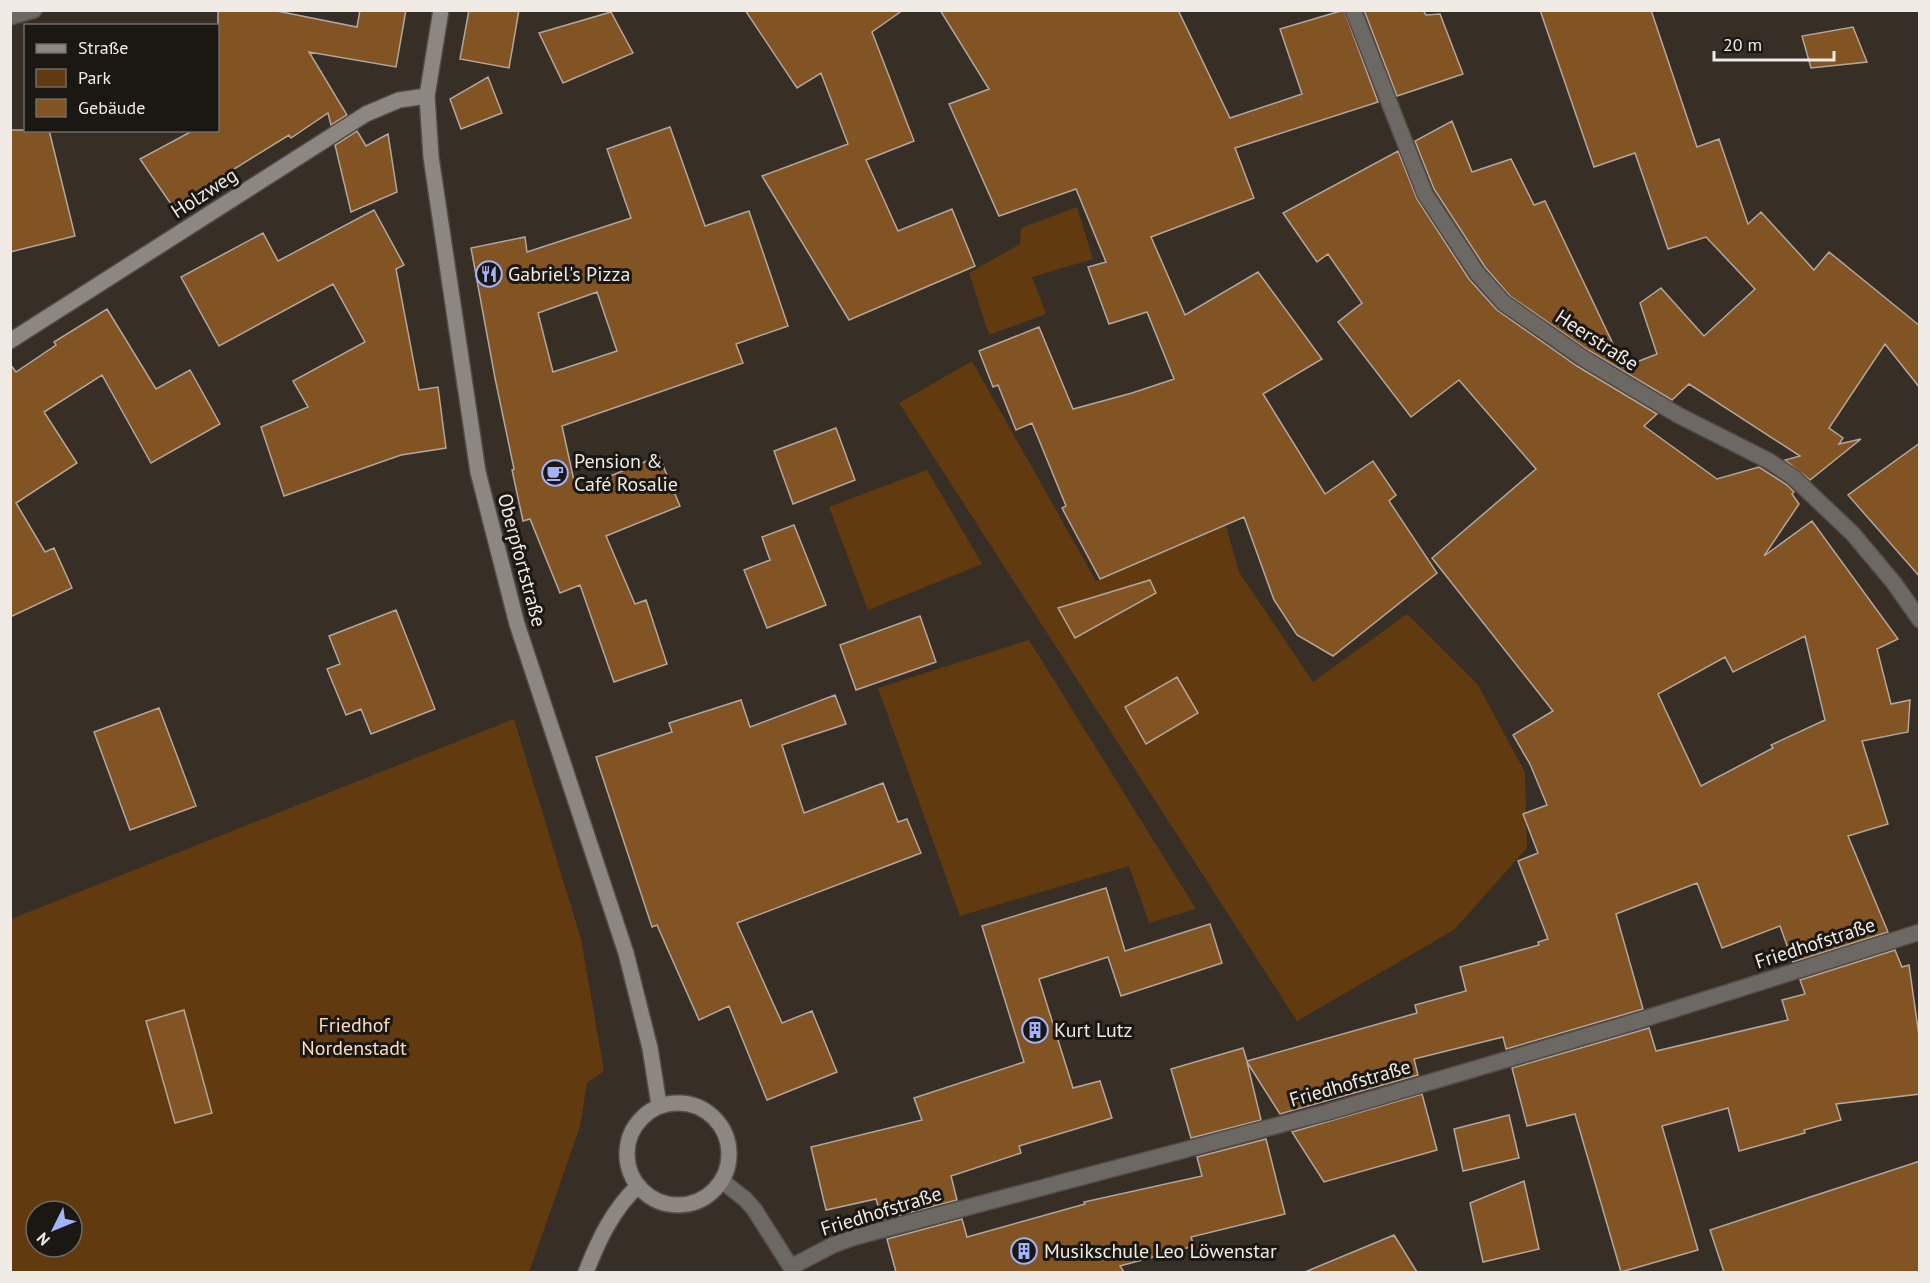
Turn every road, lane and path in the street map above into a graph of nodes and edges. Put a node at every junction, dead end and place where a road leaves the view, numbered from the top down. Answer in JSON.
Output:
{"nodes":[{"id":1,"x":34,"y":10,"type":"edge"},
{"id":2,"x":441,"y":10,"type":"edge"},
{"id":3,"x":1353,"y":10,"type":"edge"},
{"id":4,"x":10,"y":17,"type":"edge"},
{"id":5,"x":427,"y":96,"type":"junction"},
{"id":6,"x":10,"y":341,"type":"edge"},
{"id":7,"x":1920,"y":620,"type":"edge"},
{"id":8,"x":1920,"y":932,"type":"edge"},
{"id":9,"x":659,"y":1106,"type":"junction"},
{"id":10,"x":722,"y":1181,"type":"junction"},
{"id":11,"x":638,"y":1186,"type":"junction"},
{"id":12,"x":793,"y":1270,"type":"edge"},
{"id":13,"x":586,"y":1272,"type":"edge"}],
"edges":[{"from":1,"to":4,"type":"street"},
{"from":2,"to":5,"type":"street","name":"Oberpfortstraße"},
{"from":3,"to":7,"type":"street","name":"Heerstraße"},
{"from":5,"to":6,"type":"street","name":"Holzweg"},
{"from":5,"to":9,"type":"street","name":"Oberpfortstraße"},
{"from":8,"to":12,"type":"street","name":"Friedhofstraße"},
{"from":9,"to":10,"type":"street"},
{"from":9,"to":11,"type":"street"},
{"from":10,"to":11,"type":"street"},
{"from":10,"to":12,"type":"street"},
{"from":11,"to":13,"type":"street"}]}
